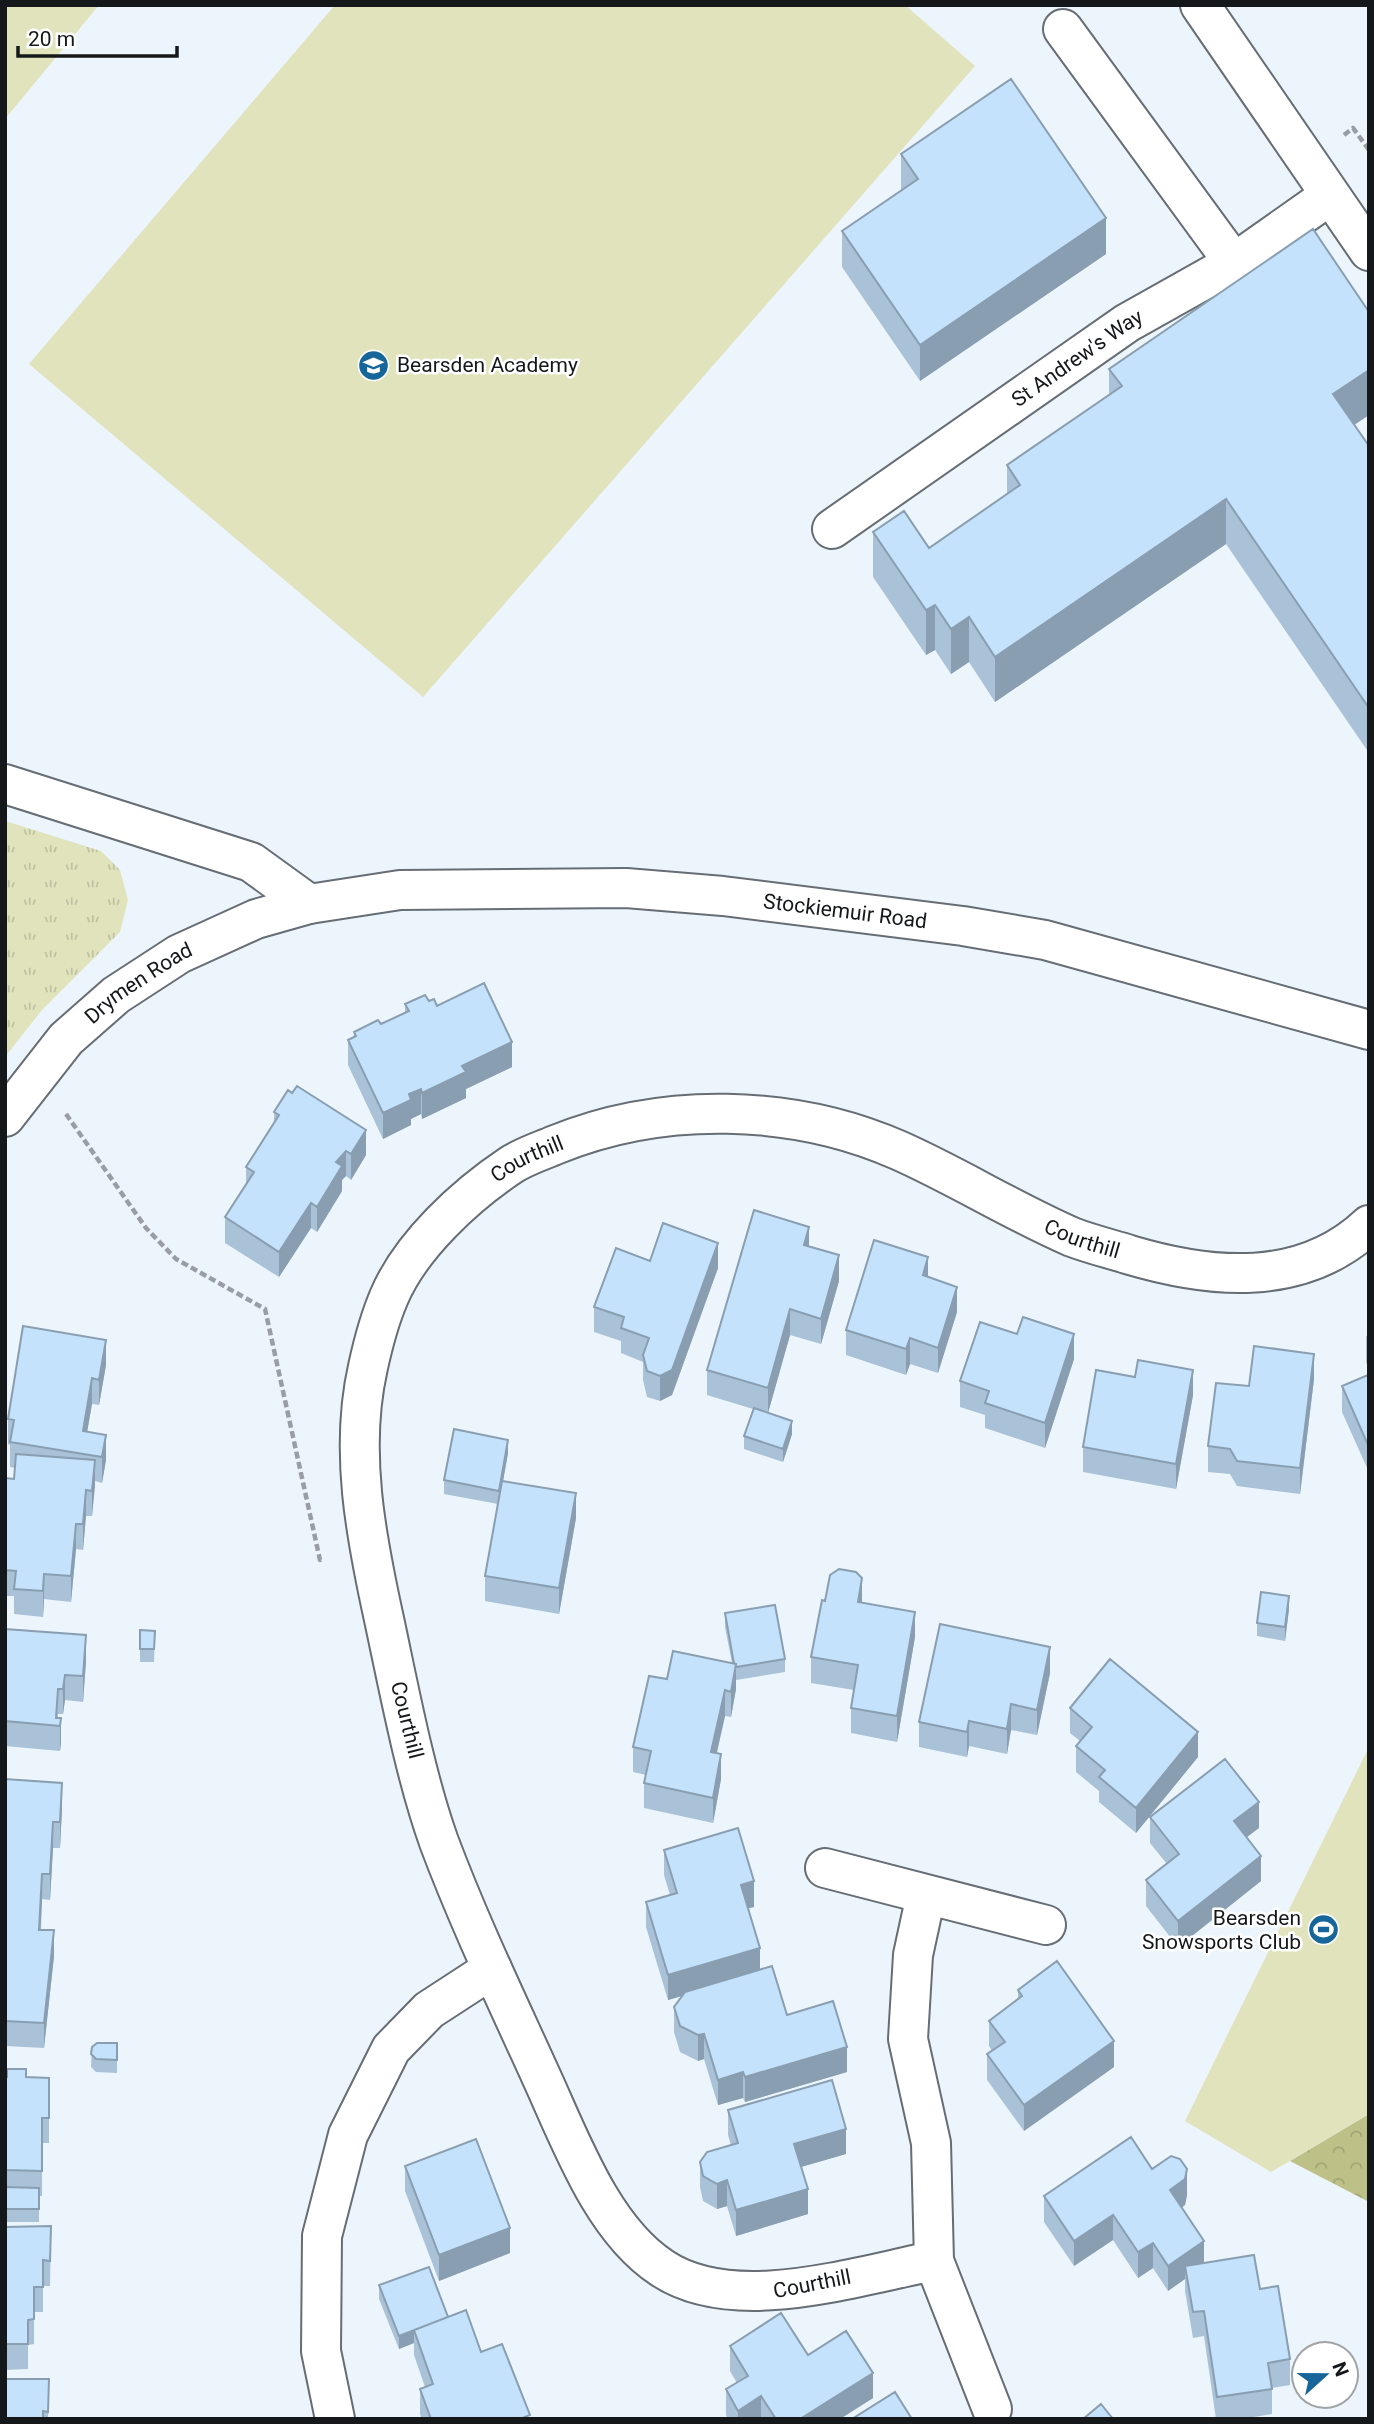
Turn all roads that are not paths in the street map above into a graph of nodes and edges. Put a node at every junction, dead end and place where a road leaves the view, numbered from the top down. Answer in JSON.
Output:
{"nodes":[{"id":1,"x":1200,"y":5,"type":"edge"},
{"id":2,"x":1063,"y":30,"type":"dead end"},
{"id":3,"x":1329,"y":196,"type":"junction"},
{"id":4,"x":1369,"y":251,"type":"edge"},
{"id":5,"x":1234,"y":263,"type":"junction"},
{"id":6,"x":832,"y":529,"type":"dead end"},
{"id":7,"x":5,"y":783,"type":"edge"},
{"id":8,"x":309,"y":904,"type":"junction"},
{"id":9,"x":1369,"y":1030,"type":"edge"},
{"id":10,"x":5,"y":1117,"type":"edge"},
{"id":11,"x":1369,"y":1225,"type":"edge"},
{"id":12,"x":825,"y":1868,"type":"dead end"},
{"id":13,"x":926,"y":1895,"type":"junction"},
{"id":14,"x":1046,"y":1925,"type":"dead end"},
{"id":15,"x":492,"y":1969,"type":"junction"},
{"id":16,"x":934,"y":2261,"type":"junction"},
{"id":17,"x":992,"y":2409,"type":"dead end"},
{"id":18,"x":335,"y":2419,"type":"edge"}],
"edges":[{"from":1,"to":3,"type":"street"},
{"from":2,"to":5,"type":"street"},
{"from":3,"to":4,"type":"street"},
{"from":3,"to":5,"type":"street","name":"St Andrew's Way"},
{"from":5,"to":6,"type":"street","name":"St Andrew's Way"},
{"from":7,"to":8,"type":"street"},
{"from":8,"to":9,"type":"street","name":"Stockiemuir Road"},
{"from":8,"to":10,"type":"street","name":"Drymen Road"},
{"from":11,"to":15,"type":"street","name":"Courthill"},
{"from":12,"to":13,"type":"street"},
{"from":13,"to":14,"type":"street"},
{"from":13,"to":16,"type":"street"},
{"from":15,"to":16,"type":"street","name":"Courthill"},
{"from":15,"to":18,"type":"street"},
{"from":16,"to":17,"type":"street"}]}
